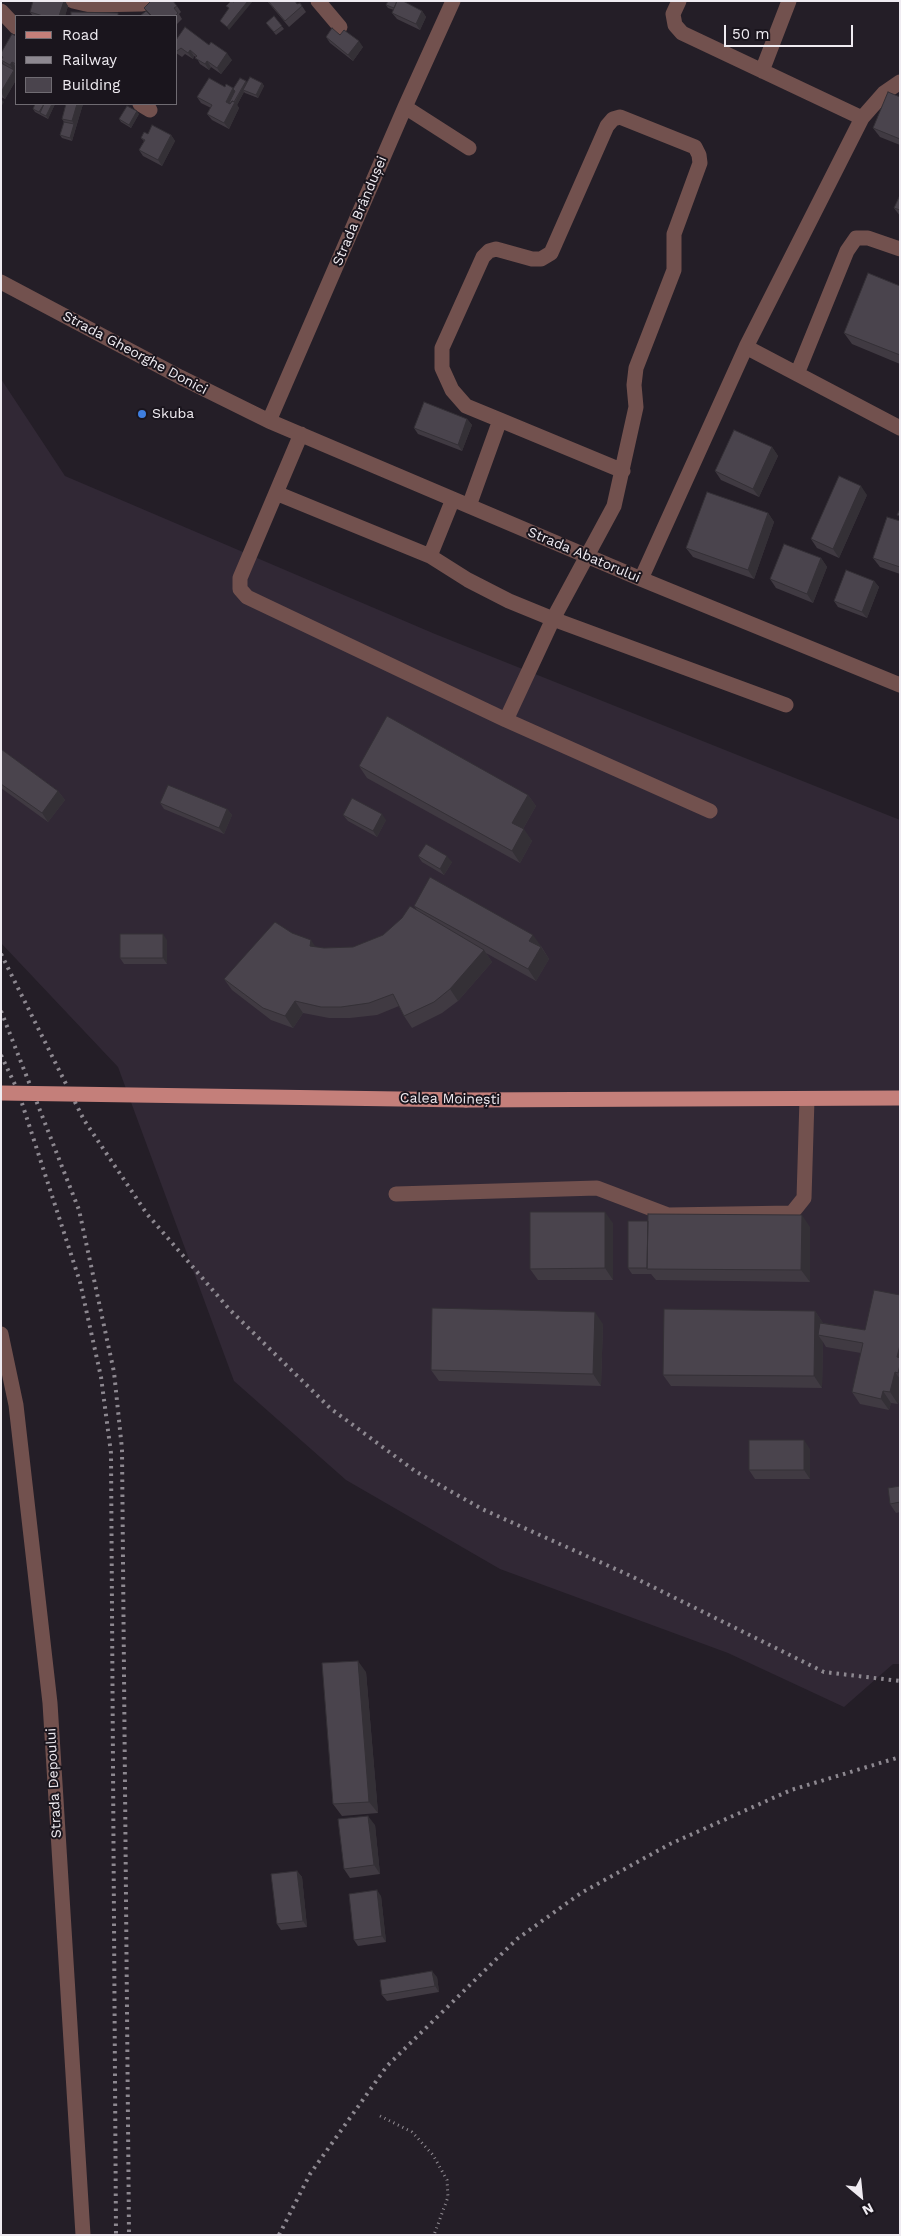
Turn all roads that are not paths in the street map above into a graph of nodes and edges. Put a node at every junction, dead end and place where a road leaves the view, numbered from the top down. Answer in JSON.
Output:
{"nodes":[{"id":1,"x":73,"y":1,"type":"edge"},
{"id":2,"x":157,"y":1,"type":"edge"},
{"id":3,"x":318,"y":1,"type":"edge"},
{"id":4,"x":453,"y":1,"type":"edge"},
{"id":5,"x":678,"y":1,"type":"edge"},
{"id":6,"x":789,"y":1,"type":"edge"},
{"id":7,"x":1,"y":11,"type":"edge"},
{"id":8,"x":15,"y":26,"type":"edge"},
{"id":9,"x":340,"y":27,"type":"dead end"},
{"id":10,"x":762,"y":71,"type":"junction"},
{"id":11,"x":900,"y":82,"type":"edge"},
{"id":12,"x":405,"y":107,"type":"junction"},
{"id":13,"x":862,"y":118,"type":"junction"},
{"id":14,"x":469,"y":148,"type":"dead end"},
{"id":15,"x":900,"y":249,"type":"edge"},
{"id":16,"x":1,"y":283,"type":"edge"},
{"id":17,"x":746,"y":347,"type":"junction"},
{"id":18,"x":797,"y":374,"type":"junction"},
{"id":19,"x":500,"y":420,"type":"junction"},
{"id":20,"x":269,"y":421,"type":"junction"},
{"id":21,"x":900,"y":428,"type":"edge"},
{"id":22,"x":301,"y":434,"type":"junction"},
{"id":23,"x":623,"y":471,"type":"junction"},
{"id":24,"x":276,"y":493,"type":"junction"},
{"id":25,"x":453,"y":499,"type":"junction"},
{"id":26,"x":469,"y":506,"type":"junction"},
{"id":27,"x":430,"y":556,"type":"junction"},
{"id":28,"x":588,"y":556,"type":"junction"},
{"id":29,"x":640,"y":580,"type":"junction"},
{"id":30,"x":553,"y":619,"type":"junction"},
{"id":31,"x":900,"y":686,"type":"edge"},
{"id":32,"x":786,"y":705,"type":"dead end"},
{"id":33,"x":506,"y":720,"type":"junction"},
{"id":34,"x":710,"y":811,"type":"dead end"},
{"id":35,"x":1,"y":1093,"type":"edge"},
{"id":36,"x":900,"y":1098,"type":"edge"},
{"id":37,"x":808,"y":1099,"type":"junction"},
{"id":38,"x":396,"y":1194,"type":"dead end"},
{"id":39,"x":1,"y":1334,"type":"edge"},
{"id":40,"x":83,"y":2235,"type":"edge"}],
"edges":[{"from":1,"to":2,"type":"street"},
{"from":3,"to":9,"type":"street"},
{"from":4,"to":12,"type":"street","name":"Strada Brândușei"},
{"from":5,"to":10,"type":"street"},
{"from":6,"to":10,"type":"street"},
{"from":7,"to":8,"type":"street"},
{"from":10,"to":13,"type":"street"},
{"from":11,"to":13,"type":"street"},
{"from":12,"to":14,"type":"street"},
{"from":12,"to":20,"type":"street","name":"Strada Brândușei"},
{"from":13,"to":17,"type":"street"},
{"from":15,"to":18,"type":"street"},
{"from":16,"to":20,"type":"street","name":"Strada Gheorghe Donici"},
{"from":17,"to":18,"type":"street"},
{"from":17,"to":29,"type":"street"},
{"from":18,"to":21,"type":"street"},
{"from":19,"to":23,"type":"street"},
{"from":19,"to":23,"type":"street"},
{"from":19,"to":26,"type":"street"},
{"from":20,"to":22,"type":"street","name":"Strada Abatorului"},
{"from":22,"to":24,"type":"street"},
{"from":22,"to":25,"type":"street","name":"Strada Abatorului"},
{"from":23,"to":28,"type":"street"},
{"from":24,"to":27,"type":"street"},
{"from":24,"to":33,"type":"street"},
{"from":25,"to":26,"type":"street","name":"Strada Abatorului"},
{"from":25,"to":27,"type":"street"},
{"from":26,"to":28,"type":"street","name":"Strada Abatorului"},
{"from":27,"to":30,"type":"street"},
{"from":28,"to":29,"type":"street","name":"Strada Abatorului"},
{"from":28,"to":30,"type":"street"},
{"from":29,"to":31,"type":"street","name":"Strada Abatorului"},
{"from":30,"to":32,"type":"street"},
{"from":30,"to":33,"type":"street"},
{"from":33,"to":34,"type":"street"},
{"from":35,"to":37,"type":"main road","name":"Calea Moinești","bridge":true},
{"from":36,"to":37,"type":"main road","name":"Calea Moinești"},
{"from":37,"to":38,"type":"street"},
{"from":39,"to":40,"type":"street","name":"Strada Depoului"}]}
